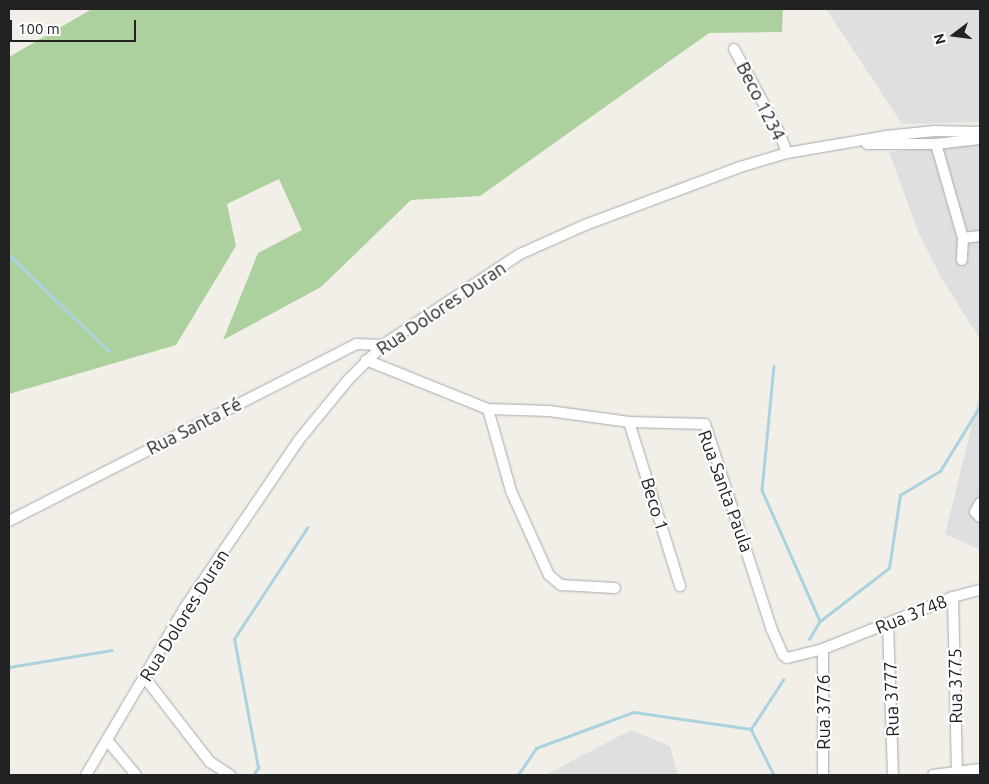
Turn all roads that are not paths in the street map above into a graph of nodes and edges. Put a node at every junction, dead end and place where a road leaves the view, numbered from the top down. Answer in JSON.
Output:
{"nodes":[{"id":1,"x":734,"y":49,"type":"dead end"},
{"id":2,"x":934,"y":131,"type":"junction"},
{"id":3,"x":980,"y":132,"type":"edge"},
{"id":4,"x":980,"y":139,"type":"edge"},
{"id":5,"x":848,"y":144,"type":"junction"},
{"id":6,"x":936,"y":144,"type":"junction"},
{"id":7,"x":787,"y":154,"type":"junction"},
{"id":8,"x":980,"y":236,"type":"edge"},
{"id":9,"x":963,"y":238,"type":"junction"},
{"id":10,"x":962,"y":260,"type":"dead end"},
{"id":11,"x":383,"y":345,"type":"junction"},
{"id":12,"x":366,"y":360,"type":"junction"},
{"id":13,"x":488,"y":409,"type":"junction"},
{"id":14,"x":629,"y":422,"type":"junction"},
{"id":15,"x":980,"y":503,"type":"edge"},
{"id":16,"x":980,"y":517,"type":"edge"},
{"id":17,"x":9,"y":521,"type":"edge"},
{"id":18,"x":680,"y":586,"type":"dead end"},
{"id":19,"x":616,"y":588,"type":"dead end"},
{"id":20,"x":980,"y":590,"type":"edge"},
{"id":21,"x":953,"y":597,"type":"junction"},
{"id":22,"x":888,"y":624,"type":"junction"},
{"id":23,"x":844,"y":642,"type":"joint"},
{"id":24,"x":823,"y":649,"type":"junction"},
{"id":25,"x":145,"y":678,"type":"junction"},
{"id":26,"x":107,"y":740,"type":"junction"},
{"id":27,"x":980,"y":768,"type":"edge"},
{"id":28,"x":956,"y":773,"type":"edge"},
{"id":29,"x":86,"y":775,"type":"edge"},
{"id":30,"x":136,"y":775,"type":"edge"},
{"id":31,"x":230,"y":775,"type":"edge"},
{"id":32,"x":823,"y":775,"type":"edge"},
{"id":33,"x":893,"y":775,"type":"edge"},
{"id":34,"x":933,"y":775,"type":"edge"}],
"edges":[{"from":1,"to":7,"type":"street","name":"Beco 1234"},
{"from":2,"to":3,"type":"street","name":"Rua Dolores Duran"},
{"from":2,"to":5,"type":"street","name":"Rua Dolores Duran"},
{"from":2,"to":6,"type":"street"},
{"from":4,"to":6,"type":"street","name":"Rua Dolores Duran"},
{"from":5,"to":6,"type":"street","name":"Rua Dolores Duran"},
{"from":5,"to":7,"type":"street","name":"Rua Dolores Duran"},
{"from":6,"to":9,"type":"street"},
{"from":7,"to":11,"type":"street","name":"Rua Dolores Duran"},
{"from":8,"to":9,"type":"street"},
{"from":9,"to":10,"type":"street"},
{"from":11,"to":12,"type":"street","name":"Rua Dolores Duran"},
{"from":11,"to":17,"type":"street","name":"Rua Santa Fé"},
{"from":12,"to":13,"type":"street","name":"Rua Santa Paula"},
{"from":12,"to":25,"type":"street","name":"Rua Dolores Duran"},
{"from":13,"to":14,"type":"street","name":"Rua Santa Paula"},
{"from":13,"to":19,"type":"street"},
{"from":14,"to":18,"type":"street","name":"Beco 1"},
{"from":14,"to":24,"type":"street","name":"Rua Santa Paula"},
{"from":15,"to":16,"type":"street"},
{"from":20,"to":21,"type":"street","name":"Rua 3748"},
{"from":21,"to":22,"type":"street","name":"Rua 3748"},
{"from":21,"to":28,"type":"street","name":"Rua 3775"},
{"from":22,"to":23,"type":"street","name":"Rua 3748"},
{"from":22,"to":33,"type":"street","name":"Rua 3777"},
{"from":23,"to":24,"type":"street","name":"Rua Santa Paula"},
{"from":24,"to":32,"type":"street","name":"Rua 3776"},
{"from":25,"to":26,"type":"street","name":"Rua Dolores Duran"},
{"from":25,"to":31,"type":"street"},
{"from":26,"to":29,"type":"street","name":"Rua Dolores Duran"},
{"from":26,"to":30,"type":"street"},
{"from":27,"to":28,"type":"street"},
{"from":28,"to":34,"type":"street"}]}
